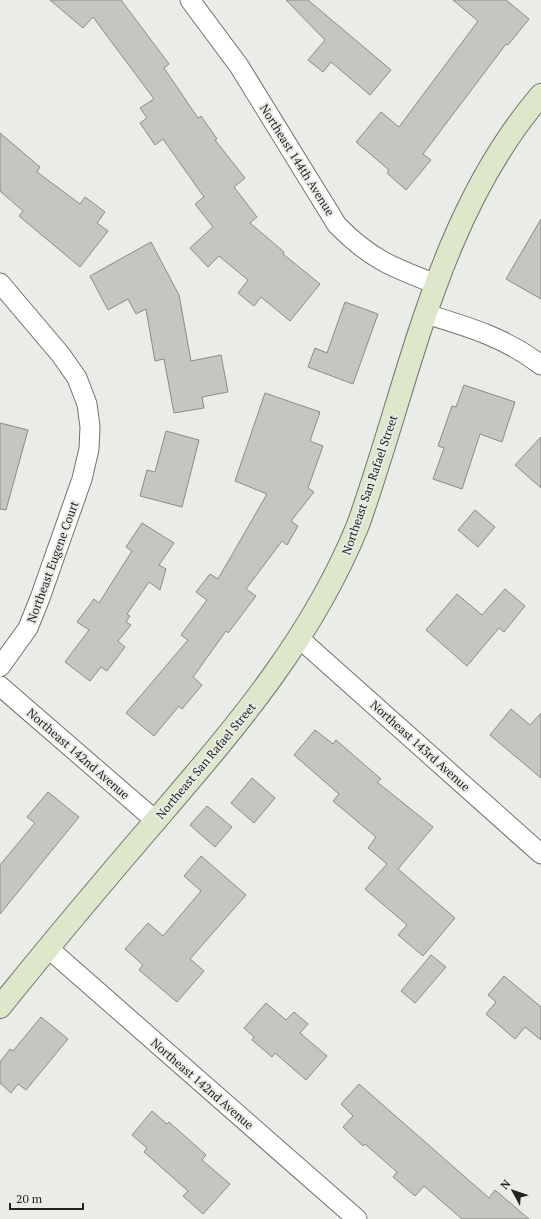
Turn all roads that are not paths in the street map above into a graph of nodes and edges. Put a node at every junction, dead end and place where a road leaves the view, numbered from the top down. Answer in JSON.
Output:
{"nodes":[{"id":1,"x":190,"y":0,"type":"edge"},
{"id":2,"x":541,"y":95,"type":"edge"},
{"id":3,"x":0,"y":283,"type":"edge"},
{"id":4,"x":436,"y":284,"type":"junction"},
{"id":5,"x":426,"y":314,"type":"junction"},
{"id":6,"x":541,"y":365,"type":"edge"},
{"id":7,"x":300,"y":639,"type":"junction"},
{"id":8,"x":0,"y":667,"type":"edge"},
{"id":9,"x":0,"y":686,"type":"edge"},
{"id":10,"x":156,"y":821,"type":"junction"},
{"id":11,"x":541,"y":854,"type":"edge"},
{"id":12,"x":48,"y":948,"type":"junction"},
{"id":13,"x":0,"y":1007,"type":"edge"},
{"id":14,"x":357,"y":1219,"type":"edge"}],
"edges":[{"from":1,"to":4,"type":"street","name":"Northeast 144th Avenue"},
{"from":2,"to":4,"type":"street","name":"Northeast San Rafael Street"},
{"from":3,"to":8,"type":"street","name":"Northeast Eugene Court"},
{"from":4,"to":5,"type":"street","name":"Northeast San Rafael Street"},
{"from":5,"to":6,"type":"street"},
{"from":5,"to":7,"type":"street","name":"Northeast San Rafael Street"},
{"from":7,"to":10,"type":"street","name":"Northeast San Rafael Street"},
{"from":7,"to":11,"type":"street","name":"Northeast 143rd Avenue"},
{"from":9,"to":10,"type":"street","name":"Northeast 142nd Avenue"},
{"from":10,"to":12,"type":"street","name":"Northeast San Rafael Street"},
{"from":12,"to":13,"type":"street","name":"Northeast San Rafael Street"},
{"from":12,"to":14,"type":"street","name":"Northeast 142nd Avenue"}]}
